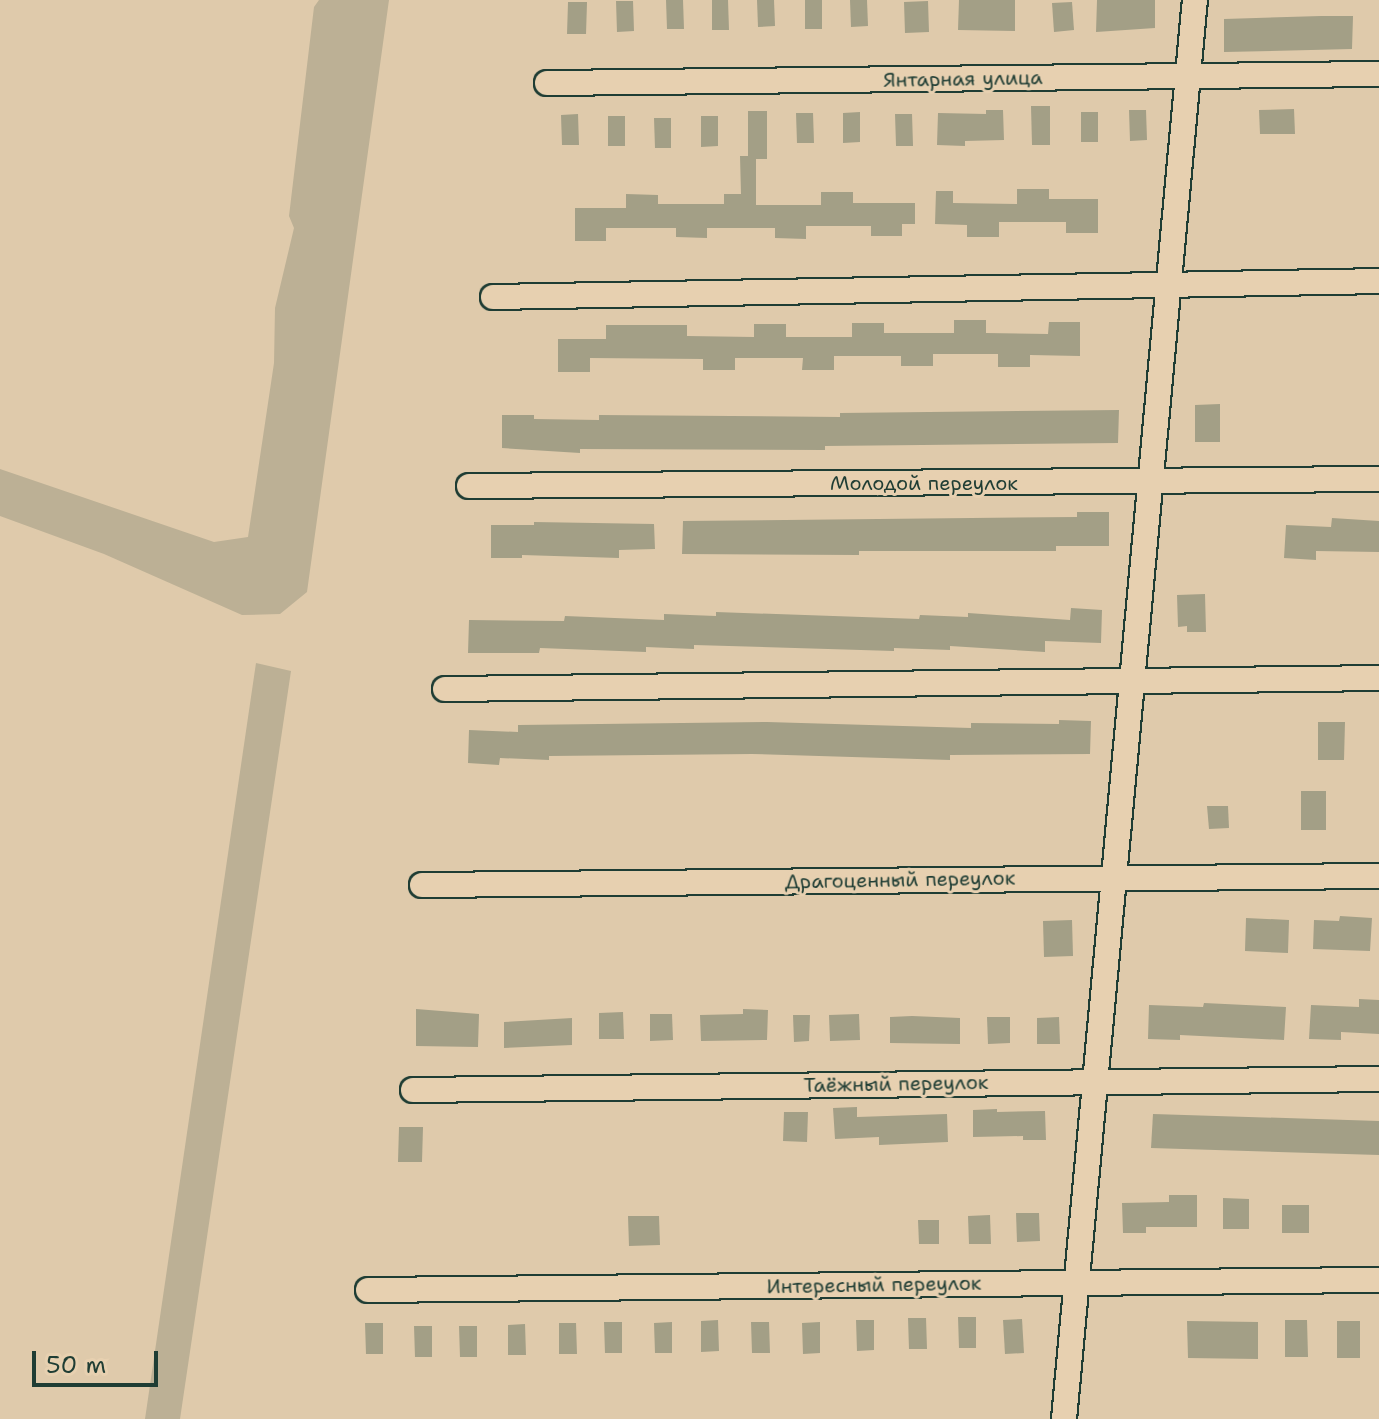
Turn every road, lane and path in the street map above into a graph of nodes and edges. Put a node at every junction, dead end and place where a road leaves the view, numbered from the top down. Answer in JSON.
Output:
{"nodes":[{"id":1,"x":1195,"y":0,"type":"edge"},
{"id":2,"x":1379,"y":74,"type":"edge"},
{"id":3,"x":1188,"y":76,"type":"junction"},
{"id":4,"x":547,"y":83,"type":"dead end"},
{"id":5,"x":1379,"y":281,"type":"edge"},
{"id":6,"x":1167,"y":285,"type":"junction"},
{"id":7,"x":493,"y":297,"type":"dead end"},
{"id":8,"x":1379,"y":479,"type":"edge"},
{"id":9,"x":1151,"y":481,"type":"junction"},
{"id":10,"x":469,"y":486,"type":"dead end"},
{"id":11,"x":1379,"y":678,"type":"edge"},
{"id":12,"x":1132,"y":681,"type":"junction"},
{"id":13,"x":445,"y":689,"type":"dead end"},
{"id":14,"x":1379,"y":876,"type":"edge"},
{"id":15,"x":1115,"y":878,"type":"junction"},
{"id":16,"x":422,"y":885,"type":"dead end"},
{"id":17,"x":1379,"y":1079,"type":"edge"},
{"id":18,"x":1097,"y":1082,"type":"junction"},
{"id":19,"x":413,"y":1090,"type":"dead end"},
{"id":20,"x":1379,"y":1280,"type":"edge"},
{"id":21,"x":1076,"y":1283,"type":"junction"},
{"id":22,"x":368,"y":1290,"type":"dead end"},
{"id":23,"x":1064,"y":1419,"type":"edge"}],
"edges":[{"from":1,"to":3,"type":"street"},
{"from":2,"to":3,"type":"street","name":"Янтарная улица"},
{"from":3,"to":4,"type":"street","name":"Янтарная улица"},
{"from":3,"to":6,"type":"street"},
{"from":5,"to":6,"type":"street"},
{"from":6,"to":7,"type":"street"},
{"from":6,"to":9,"type":"street"},
{"from":8,"to":9,"type":"street","name":"Молодой переулок"},
{"from":9,"to":10,"type":"street","name":"Молодой переулок"},
{"from":9,"to":12,"type":"street"},
{"from":11,"to":12,"type":"street"},
{"from":12,"to":13,"type":"street"},
{"from":12,"to":15,"type":"street"},
{"from":14,"to":15,"type":"street","name":"Драгоценный переулок"},
{"from":15,"to":16,"type":"street","name":"Драгоценный переулок"},
{"from":15,"to":18,"type":"street"},
{"from":17,"to":18,"type":"street","name":"Таёжный переулок"},
{"from":18,"to":19,"type":"street","name":"Таёжный переулок"},
{"from":18,"to":21,"type":"street"},
{"from":20,"to":21,"type":"street","name":"Интересный переулок"},
{"from":21,"to":22,"type":"street","name":"Интересный переулок"},
{"from":21,"to":23,"type":"street"}]}
